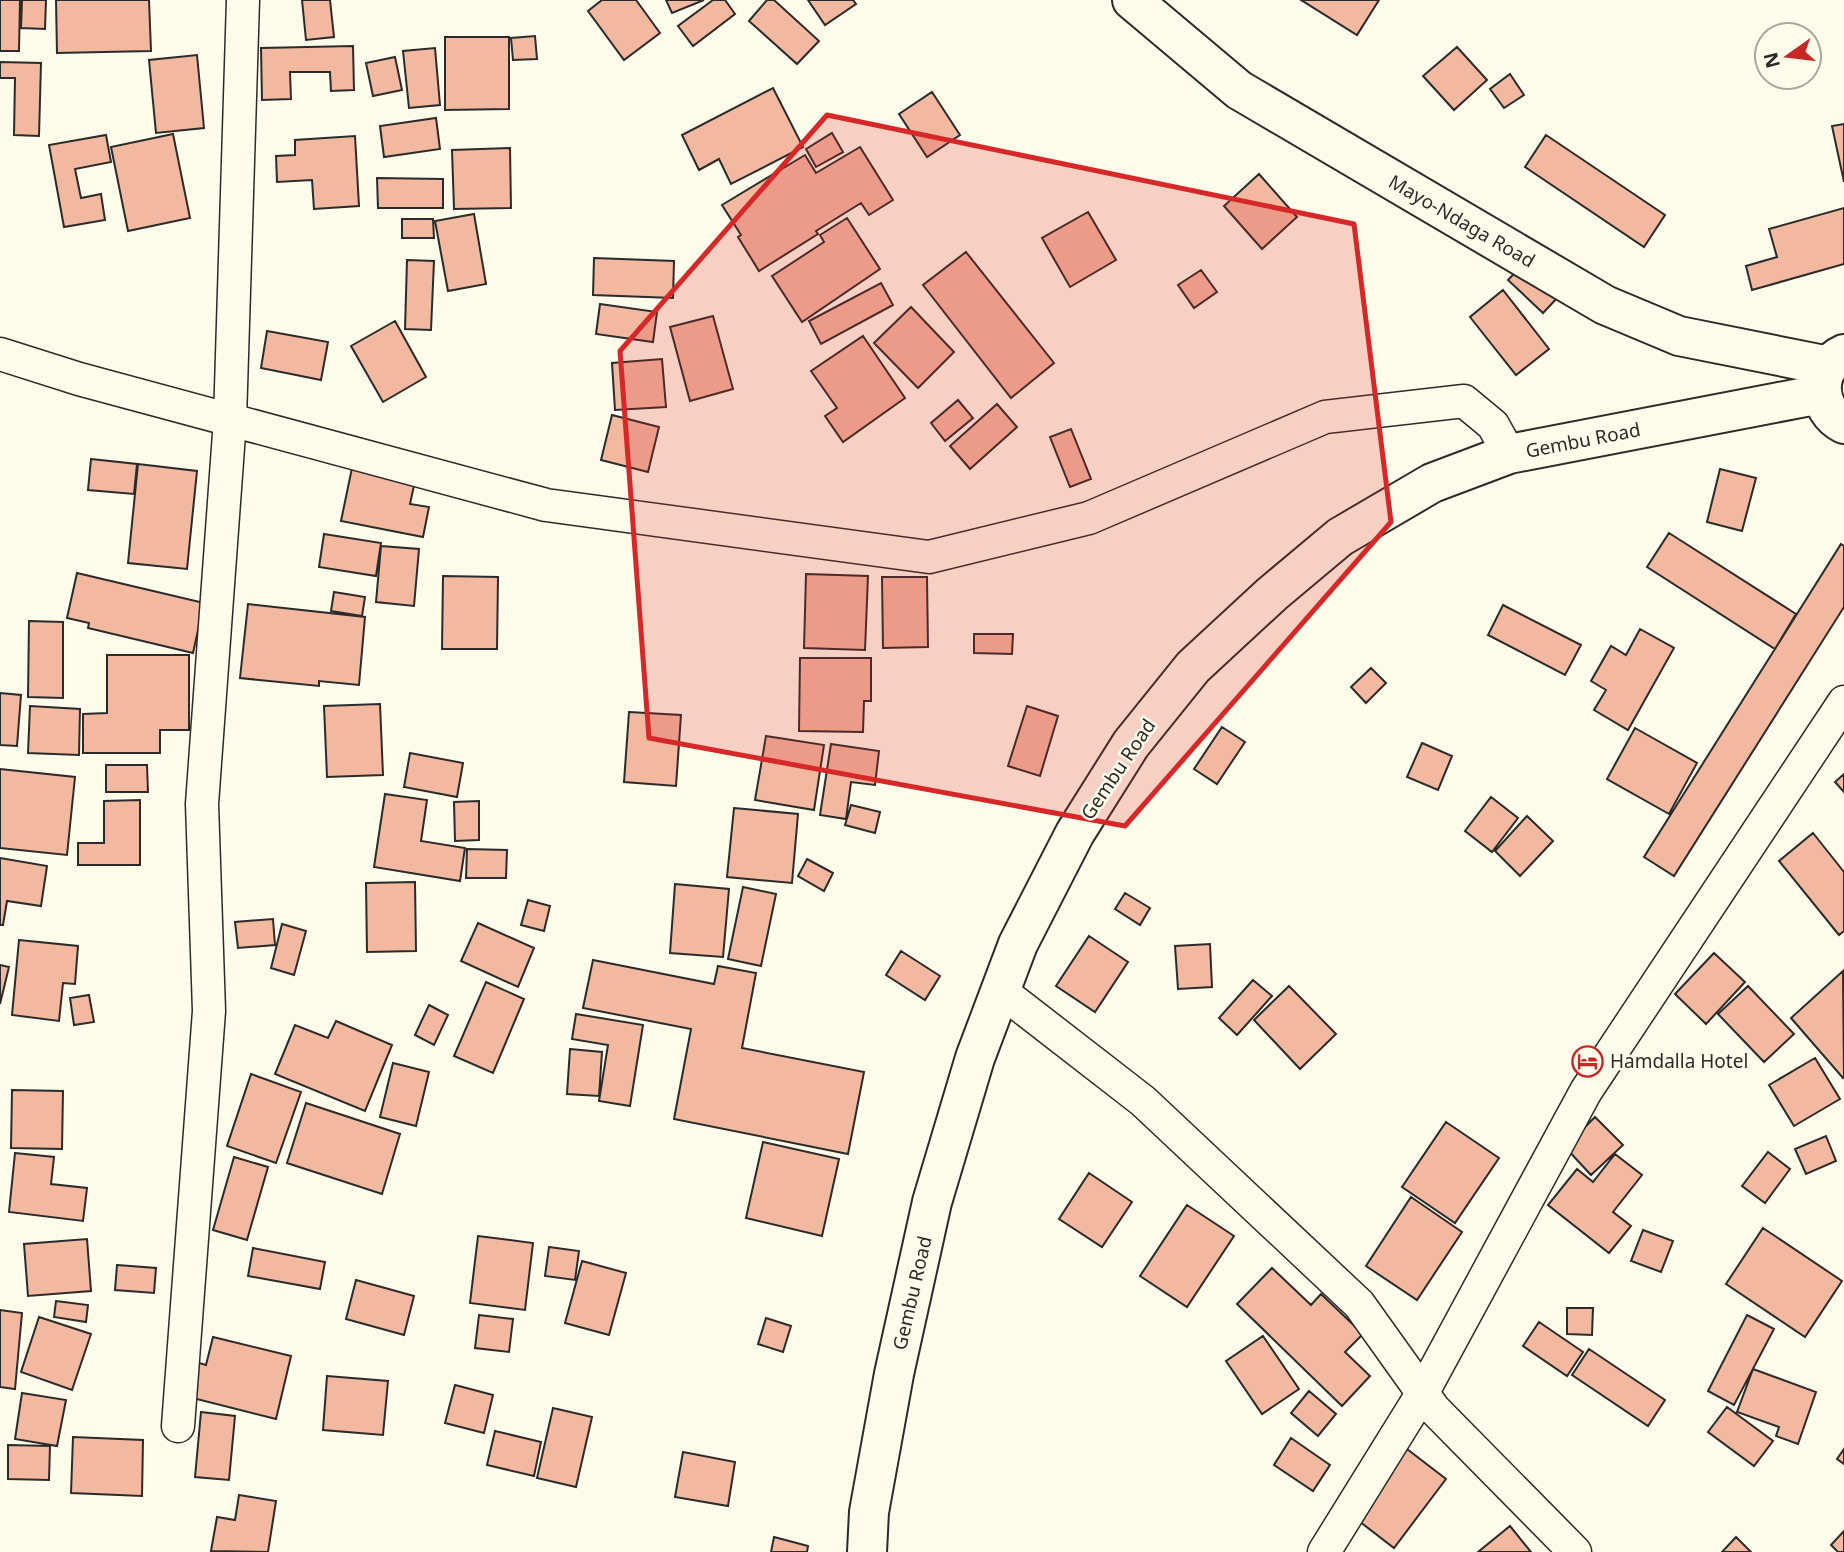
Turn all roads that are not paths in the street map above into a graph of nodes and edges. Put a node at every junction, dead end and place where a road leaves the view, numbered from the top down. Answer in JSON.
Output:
{"nodes":[{"id":1,"x":243,"y":0,"type":"edge"},
{"id":2,"x":1132,"y":0,"type":"edge"},
{"id":3,"x":0,"y":354,"type":"edge"},
{"id":4,"x":1831,"y":371,"type":"edge"},
{"id":5,"x":229,"y":420,"type":"junction"},
{"id":6,"x":1844,"y":424,"type":"edge"},
{"id":7,"x":1509,"y":454,"type":"junction"},
{"id":8,"x":1844,"y":702,"type":"edge"},
{"id":9,"x":1001,"y":991,"type":"junction"},
{"id":10,"x":1422,"y":1394,"type":"junction"},
{"id":11,"x":178,"y":1426,"type":"dead end"},
{"id":12,"x":867,"y":1552,"type":"edge"},
{"id":13,"x":1324,"y":1552,"type":"edge"},
{"id":14,"x":1575,"y":1552,"type":"edge"}],
"edges":[{"from":1,"to":5,"type":"street"},
{"from":2,"to":4,"type":"main road","name":"Mayo-Ndaga Road"},
{"from":3,"to":5,"type":"street"},
{"from":4,"to":6,"type":"main road"},
{"from":4,"to":7,"type":"main road","name":"Gembu Road"},
{"from":5,"to":7,"type":"street"},
{"from":5,"to":11,"type":"street"},
{"from":7,"to":9,"type":"main road","name":"Gembu Road"},
{"from":8,"to":10,"type":"street"},
{"from":9,"to":10,"type":"street"},
{"from":9,"to":12,"type":"main road","name":"Gembu Road"},
{"from":10,"to":13,"type":"street"},
{"from":10,"to":14,"type":"street"}]}
